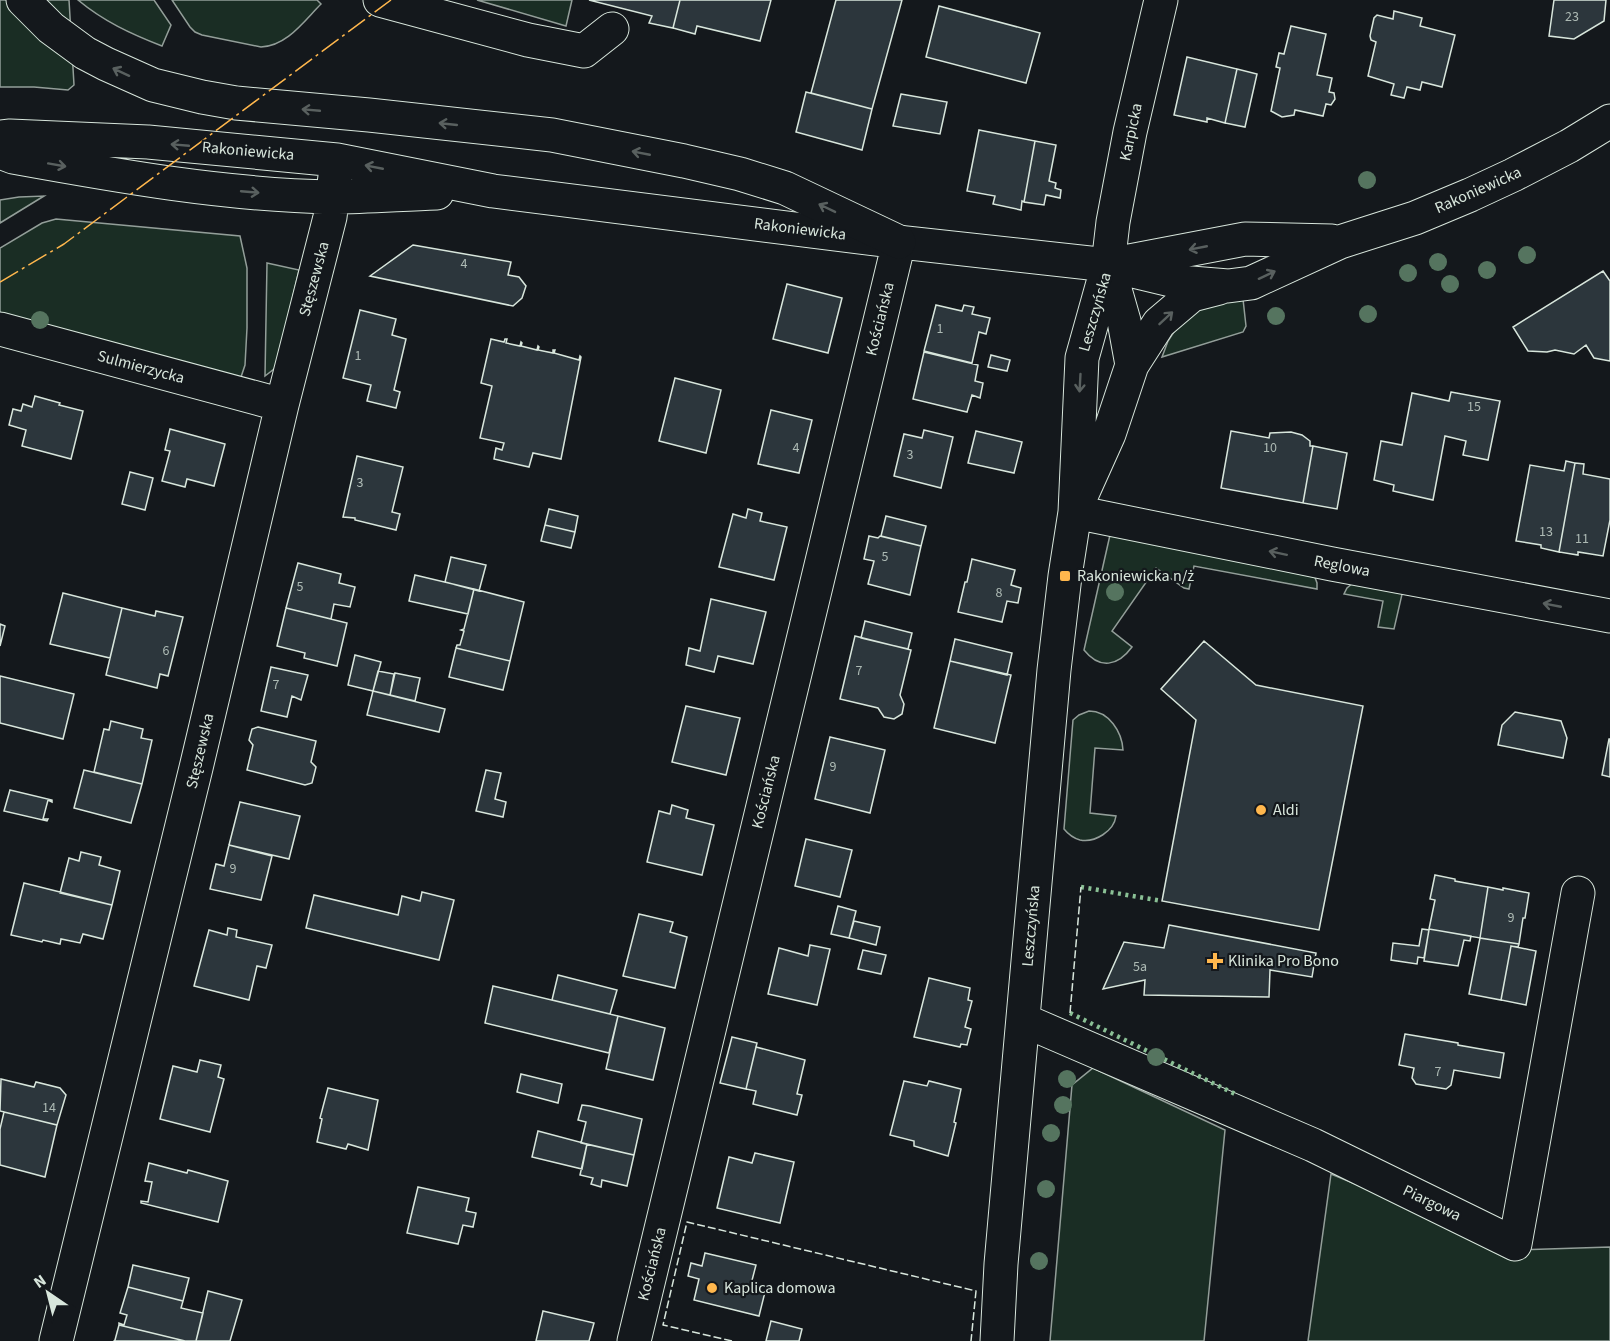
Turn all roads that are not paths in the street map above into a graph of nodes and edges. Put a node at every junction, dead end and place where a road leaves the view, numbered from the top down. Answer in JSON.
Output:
{"nodes":[{"id":1,"x":23,"y":0,"type":"edge"},
{"id":2,"x":380,"y":0,"type":"edge"},
{"id":3,"x":1161,"y":0,"type":"edge"},
{"id":4,"x":612,"y":29,"type":"dead end"},
{"id":5,"x":1610,"y":122,"type":"edge"},
{"id":6,"x":0,"y":137,"type":"edge"},
{"id":7,"x":0,"y":152,"type":"edge"},
{"id":8,"x":337,"y":160,"type":"junction"},
{"id":9,"x":493,"y":191,"type":"junction"},
{"id":10,"x":333,"y":197,"type":"junction"},
{"id":11,"x":899,"y":242,"type":"junction"},
{"id":12,"x":1340,"y":242,"type":"junction"},
{"id":13,"x":1108,"y":266,"type":"junction"},
{"id":14,"x":1228,"y":286,"type":"junction"},
{"id":15,"x":0,"y":329,"type":"edge"},
{"id":16,"x":1132,"y":366,"type":"junction"},
{"id":17,"x":282,"y":405,"type":"junction"},
{"id":18,"x":1075,"y":512,"type":"junction"},
{"id":19,"x":1610,"y":616,"type":"edge"},
{"id":20,"x":1578,"y":893,"type":"dead end"},
{"id":21,"x":1023,"y":1020,"type":"junction"},
{"id":22,"x":56,"y":1341,"type":"edge"},
{"id":23,"x":634,"y":1341,"type":"edge"},
{"id":24,"x":997,"y":1341,"type":"edge"}],
"edges":[{"from":11,"to":1,"type":"street","one_way":true},
{"from":2,"to":4,"type":"street"},
{"from":3,"to":13,"type":"street","name":"Karpicka"},
{"from":5,"to":12,"type":"street","name":"Rakoniewicka"},
{"from":8,"to":6,"type":"street","name":"Rakoniewicka","one_way":true},
{"from":7,"to":10,"type":"street","name":"Rakoniewicka","one_way":true},
{"from":9,"to":8,"type":"street","name":"Rakoniewicka","one_way":true},
{"from":8,"to":10,"type":"street","name":"Stęszewska"},
{"from":9,"to":10,"type":"street","name":"Rakoniewicka"},
{"from":9,"to":11,"type":"street","name":"Rakoniewicka"},
{"from":10,"to":17,"type":"street","name":"Stęszewska"},
{"from":11,"to":13,"type":"street","name":"Rakoniewicka"},
{"from":11,"to":23,"type":"street","name":"Kościańska"},
{"from":12,"to":13,"type":"street","name":"Rakoniewicka","one_way":true},
{"from":14,"to":12,"type":"street","name":"Rakoniewicka","one_way":true},
{"from":13,"to":14,"type":"street","name":"Rakoniewicka"},
{"from":13,"to":16,"type":"street","name":"Leszczyńska"},
{"from":13,"to":18,"type":"street","name":"Leszczyńska","one_way":true},
{"from":16,"to":14,"type":"street","one_way":true},
{"from":15,"to":17,"type":"street","name":"Sulmierzycka"},
{"from":16,"to":18,"type":"street","name":"Leszczyńska"},
{"from":17,"to":22,"type":"street","name":"Stęszewska"},
{"from":19,"to":18,"type":"street","name":"Reglowa","one_way":true},
{"from":18,"to":21,"type":"street","name":"Leszczyńska"},
{"from":20,"to":21,"type":"street","name":"Piargowa"},
{"from":21,"to":24,"type":"street","name":"Leszczyńska"}]}
